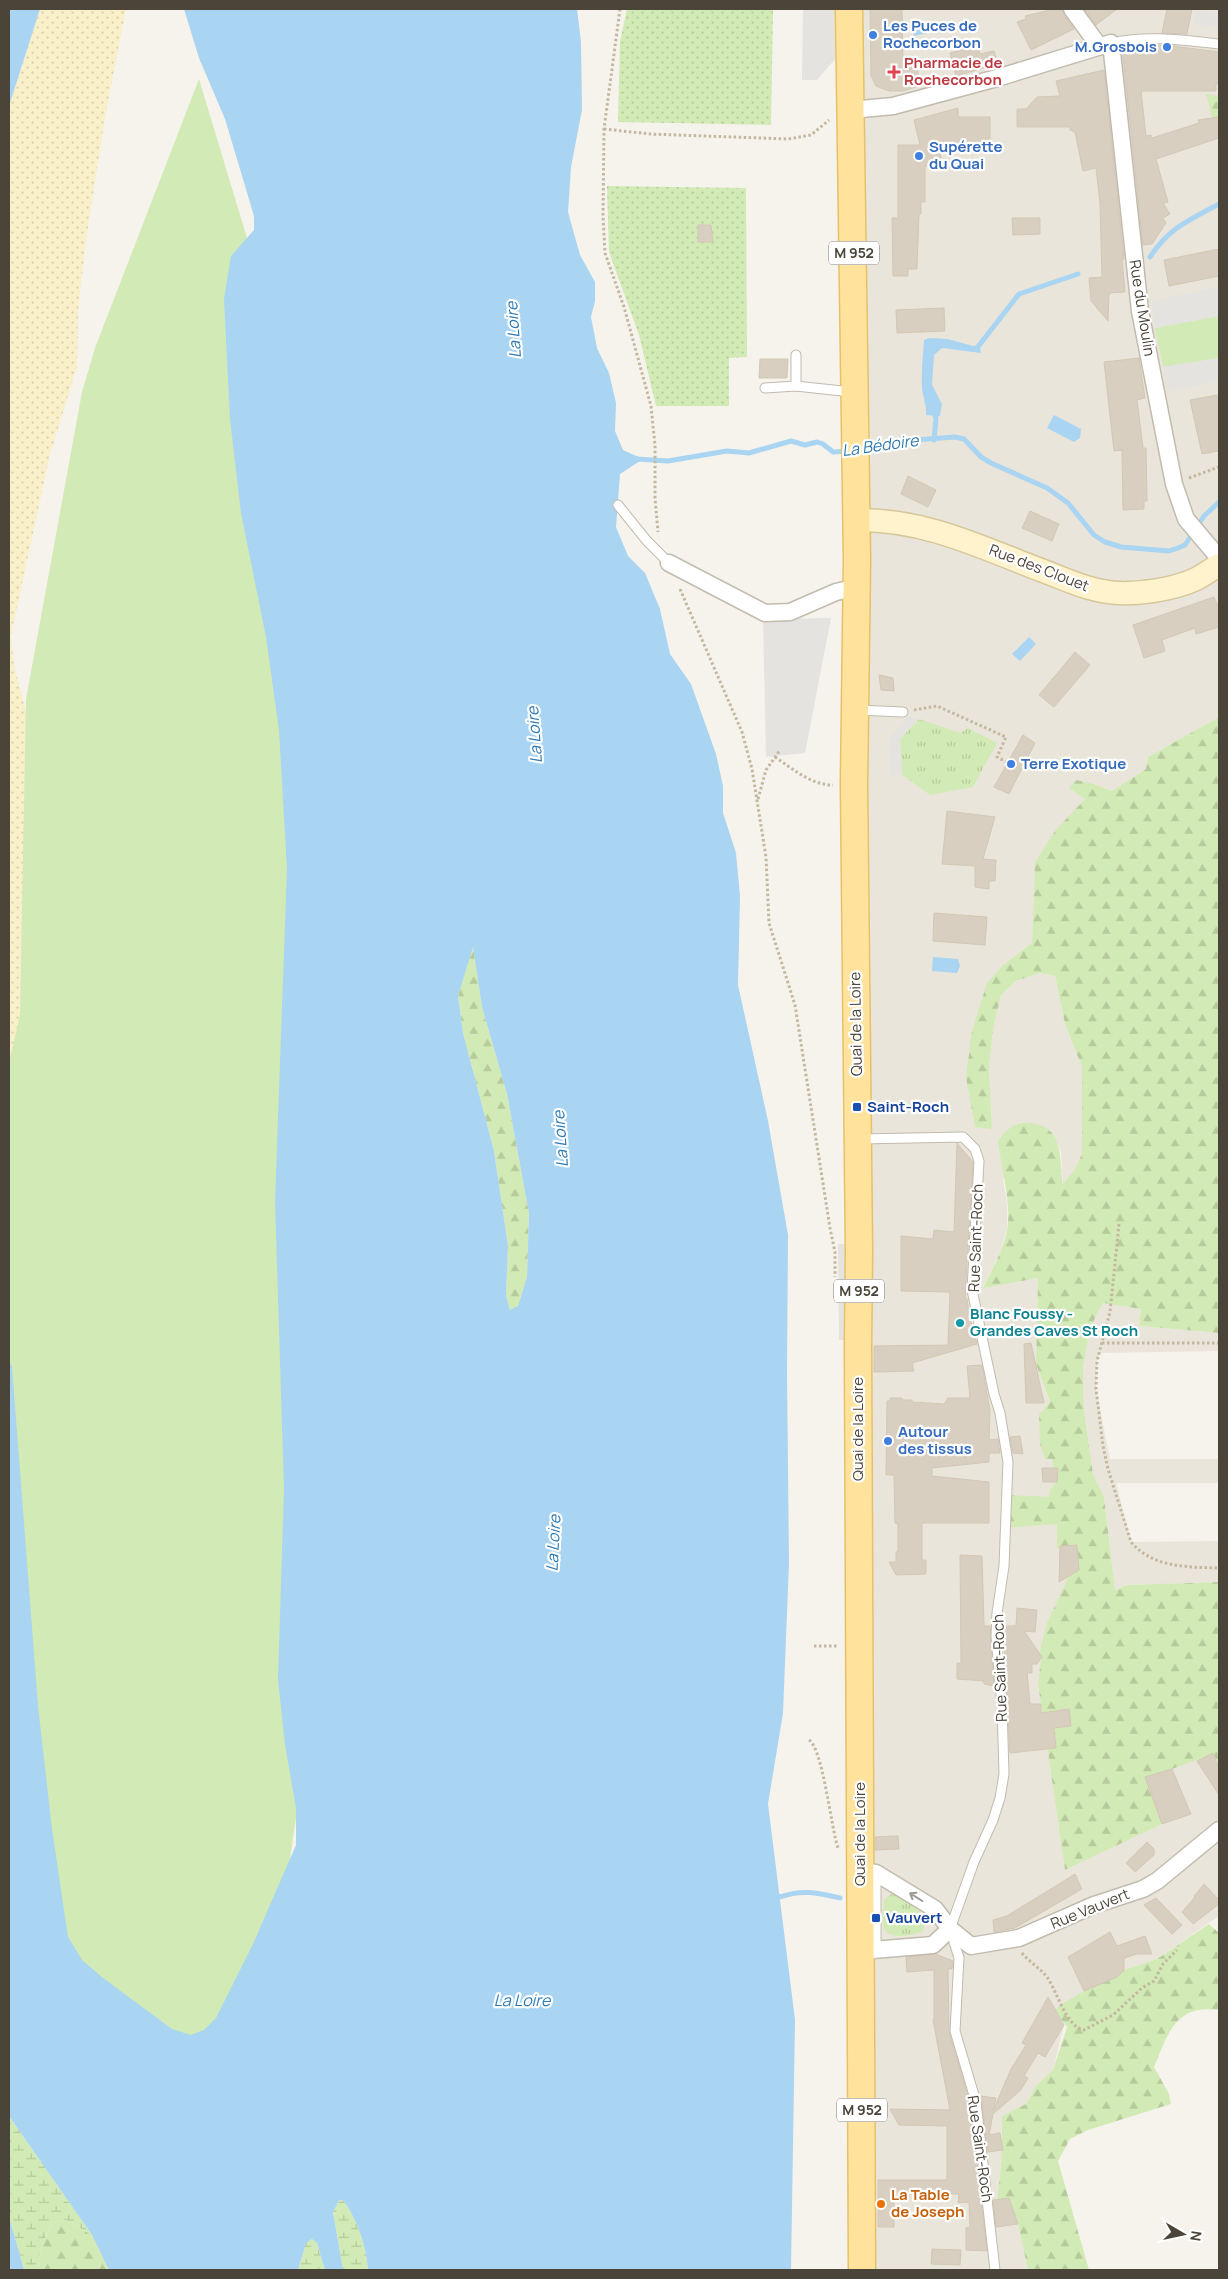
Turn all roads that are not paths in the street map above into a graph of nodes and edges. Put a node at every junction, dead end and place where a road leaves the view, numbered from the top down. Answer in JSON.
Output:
{"nodes":[{"id":1,"x":849,"y":9,"type":"edge"},
{"id":2,"x":1072,"y":9,"type":"edge"},
{"id":3,"x":1105,"y":44,"type":"junction"},
{"id":4,"x":1219,"y":44,"type":"edge"},
{"id":5,"x":850,"y":99,"type":"junction"},
{"id":6,"x":796,"y":354,"type":"dead end"},
{"id":7,"x":796,"y":386,"type":"junction"},
{"id":8,"x":765,"y":388,"type":"dead end"},
{"id":9,"x":855,"y":393,"type":"dead end"},
{"id":10,"x":618,"y":504,"type":"dead end"},
{"id":11,"x":856,"y":520,"type":"junction"},
{"id":12,"x":1219,"y":558,"type":"edge"},
{"id":13,"x":669,"y":563,"type":"joint"},
{"id":14,"x":1219,"y":565,"type":"edge"},
{"id":15,"x":857,"y":587,"type":"junction"},
{"id":16,"x":854,"y":710,"type":"junction"},
{"id":17,"x":903,"y":712,"type":"road end"},
{"id":18,"x":857,"y":1139,"type":"junction"},
{"id":19,"x":1219,"y":1830,"type":"edge"},
{"id":20,"x":865,"y":1869,"type":"junction"},
{"id":21,"x":950,"y":1929,"type":"junction"},
{"id":22,"x":868,"y":1950,"type":"junction"},
{"id":23,"x":862,"y":2270,"type":"edge"},
{"id":24,"x":995,"y":2270,"type":"edge"}],
"edges":[{"from":1,"to":5,"type":"main road","number":"M 952"},
{"from":2,"to":3,"type":"street"},
{"from":3,"to":4,"type":"lane"},
{"from":3,"to":5,"type":"street"},
{"from":3,"to":12,"type":"street","name":"Rue du Moulin"},
{"from":5,"to":11,"type":"main road","number":"M 952"},
{"from":6,"to":7,"type":"lane"},
{"from":7,"to":8,"type":"lane"},
{"from":7,"to":9,"type":"lane"},
{"from":10,"to":13,"type":"lane"},
{"from":11,"to":14,"type":"street","name":"Rue des Clouet"},
{"from":11,"to":15,"type":"main road","number":"M 952"},
{"from":13,"to":15,"type":"street"},
{"from":15,"to":16,"type":"main road","name":"Quai de la Loire","number":"M 952"},
{"from":16,"to":17,"type":"lane"},
{"from":16,"to":18,"type":"main road","name":"Quai de la Loire","number":"M 952"},
{"from":18,"to":20,"type":"main road","name":"Quai de la Loire","number":"M 952"},
{"from":18,"to":21,"type":"lane","name":"Rue Saint-Roch"},
{"from":19,"to":21,"type":"street","name":"Rue Vauvert"},
{"from":21,"to":20,"type":"street","name":"Rue Vauvert","one_way":true},
{"from":20,"to":22,"type":"main road","name":"Quai de la Loire","number":"M 952"},
{"from":21,"to":22,"type":"street"},
{"from":21,"to":24,"type":"lane","name":"Rue Saint-Roch"},
{"from":22,"to":23,"type":"main road","name":"Quai de la Loire","number":"M 952"}]}
